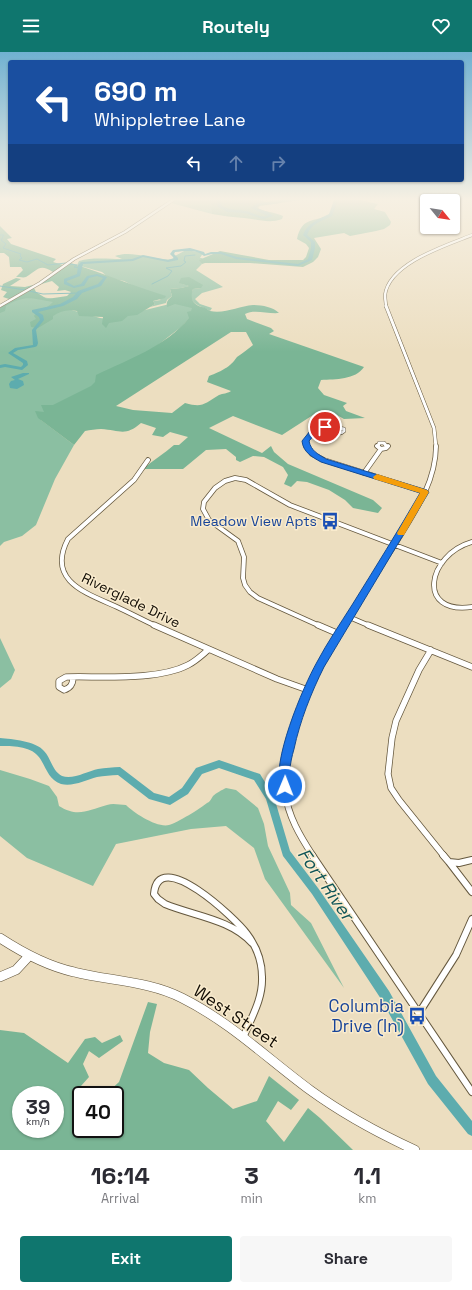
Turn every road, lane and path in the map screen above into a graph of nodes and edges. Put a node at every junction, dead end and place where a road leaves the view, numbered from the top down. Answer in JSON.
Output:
{"nodes":[{"id":1,"x":92,"y":249,"type":"edge"},
{"id":2,"x":441,"y":249,"type":"edge"},
{"id":3,"x":0,"y":306,"type":"edge"},
{"id":4,"x":334,"y":427,"type":"dead end"},
{"id":5,"x":380,"y":449,"type":"dead end"},
{"id":6,"x":148,"y":460,"type":"dead end"},
{"id":7,"x":364,"y":473,"type":"junction"},
{"id":8,"x":425,"y":492,"type":"junction"},
{"id":9,"x":472,"y":542,"type":"edge"},
{"id":10,"x":394,"y":545,"type":"junction"},
{"id":11,"x":442,"y":563,"type":"junction"},
{"id":12,"x":472,"y":607,"type":"edge"},
{"id":13,"x":349,"y":617,"type":"junction"},
{"id":14,"x":339,"y":634,"type":"junction"},
{"id":15,"x":208,"y":650,"type":"junction"},
{"id":16,"x":431,"y":650,"type":"junction"},
{"id":17,"x":472,"y":667,"type":"edge"},
{"id":18,"x":73,"y":677,"type":"dead end"},
{"id":19,"x":308,"y":690,"type":"junction"},
{"id":20,"x":472,"y":860,"type":"edge"},
{"id":21,"x":449,"y":862,"type":"junction"},
{"id":22,"x":472,"y":892,"type":"edge"},
{"id":23,"x":472,"y":919,"type":"edge"},
{"id":24,"x":0,"y":938,"type":"edge"},
{"id":25,"x":252,"y":943,"type":"junction"},
{"id":26,"x":29,"y":956,"type":"junction"},
{"id":27,"x":0,"y":977,"type":"edge"},
{"id":28,"x":419,"y":1013,"type":"junction"},
{"id":29,"x":243,"y":1038,"type":"junction"},
{"id":30,"x":472,"y":1092,"type":"edge"},
{"id":31,"x":415,"y":1150,"type":"edge"}],
"edges":[{"from":1,"to":3,"type":"street"},
{"from":2,"to":8,"type":"street"},
{"from":4,"to":7,"type":"street"},
{"from":5,"to":7,"type":"street"},
{"from":6,"to":15,"type":"street","name":"Riverglade Drive"},
{"from":7,"to":8,"type":"street"},
{"from":8,"to":10,"type":"street"},
{"from":9,"to":11,"type":"street"},
{"from":10,"to":11,"type":"street"},
{"from":10,"to":13,"type":"street"},
{"from":10,"to":14,"type":"street"},
{"from":11,"to":12,"type":"street"},
{"from":13,"to":14,"type":"street"},
{"from":13,"to":16,"type":"street"},
{"from":14,"to":19,"type":"street"},
{"from":15,"to":18,"type":"street"},
{"from":15,"to":19,"type":"street","name":"Riverglade Drive"},
{"from":16,"to":17,"type":"street"},
{"from":16,"to":21,"type":"street"},
{"from":19,"to":28,"type":"street"},
{"from":20,"to":21,"type":"street"},
{"from":21,"to":22,"type":"street"},
{"from":23,"to":28,"type":"street"},
{"from":24,"to":26,"type":"main road","name":"West Street"},
{"from":25,"to":25,"type":"street"},
{"from":25,"to":29,"type":"street"},
{"from":26,"to":27,"type":"main road"},
{"from":26,"to":29,"type":"main road","name":"West Street"},
{"from":28,"to":30,"type":"street"},
{"from":29,"to":31,"type":"main road","name":"West Street"}]}
